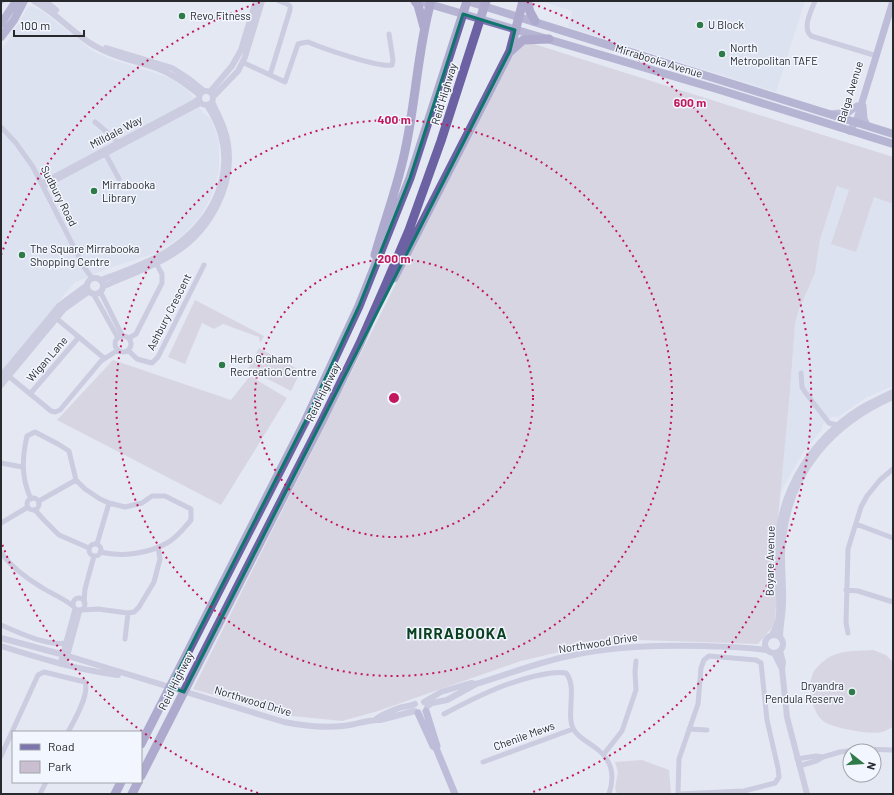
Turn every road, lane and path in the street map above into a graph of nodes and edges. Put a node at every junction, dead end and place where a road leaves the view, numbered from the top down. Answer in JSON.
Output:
{"nodes":[{"id":1,"x":16,"y":1,"type":"edge"},
{"id":2,"x":24,"y":1,"type":"edge"},
{"id":3,"x":34,"y":1,"type":"edge"},
{"id":4,"x":45,"y":1,"type":"edge"},
{"id":5,"x":256,"y":1,"type":"edge"},
{"id":6,"x":262,"y":1,"type":"edge"},
{"id":7,"x":279,"y":1,"type":"edge"},
{"id":8,"x":415,"y":1,"type":"edge"},
{"id":9,"x":419,"y":1,"type":"edge"},
{"id":10,"x":467,"y":1,"type":"edge"},
{"id":11,"x":486,"y":1,"type":"edge"},
{"id":12,"x":523,"y":1,"type":"edge"},
{"id":13,"x":527,"y":1,"type":"edge"},
{"id":14,"x":815,"y":1,"type":"edge"},
{"id":15,"x":889,"y":1,"type":"edge"},
{"id":16,"x":893,"y":1,"type":"edge"},
{"id":17,"x":430,"y":3,"type":"edge"},
{"id":18,"x":519,"y":16,"type":"junction"},
{"id":19,"x":535,"y":21,"type":"junction"},
{"id":20,"x":1,"y":24,"type":"edge"},
{"id":21,"x":425,"y":28,"type":"junction"},
{"id":22,"x":515,"y":30,"type":"junction"},
{"id":23,"x":389,"y":34,"type":"dead end"},
{"id":24,"x":1,"y":37,"type":"edge"},
{"id":25,"x":549,"y":39,"type":"junction"},
{"id":26,"x":510,"y":51,"type":"junction"},
{"id":27,"x":875,"y":55,"type":"junction"},
{"id":28,"x":242,"y":62,"type":"junction"},
{"id":29,"x":270,"y":75,"type":"junction"},
{"id":30,"x":764,"y":93,"type":"junction"},
{"id":31,"x":206,"y":98,"type":"junction"},
{"id":32,"x":864,"y":98,"type":"junction"},
{"id":33,"x":761,"y":103,"type":"junction"},
{"id":34,"x":857,"y":106,"type":"junction"},
{"id":35,"x":829,"y":114,"type":"junction"},
{"id":36,"x":95,"y":122,"type":"dead end"},
{"id":37,"x":854,"y":122,"type":"junction"},
{"id":38,"x":867,"y":125,"type":"junction"},
{"id":39,"x":1,"y":127,"type":"edge"},
{"id":40,"x":849,"y":131,"type":"junction"},
{"id":41,"x":893,"y":134,"type":"edge"},
{"id":42,"x":893,"y":144,"type":"edge"},
{"id":43,"x":119,"y":145,"type":"junction"},
{"id":44,"x":105,"y":152,"type":"junction"},
{"id":45,"x":119,"y":179,"type":"dead end"},
{"id":46,"x":42,"y":185,"type":"junction"},
{"id":47,"x":211,"y":212,"type":"junction"},
{"id":48,"x":156,"y":263,"type":"junction"},
{"id":49,"x":204,"y":265,"type":"dead end"},
{"id":50,"x":123,"y":275,"type":"junction"},
{"id":51,"x":92,"y":278,"type":"junction"},
{"id":52,"x":102,"y":283,"type":"junction"},
{"id":53,"x":92,"y":292,"type":"junction"},
{"id":54,"x":359,"y":306,"type":"junction"},
{"id":55,"x":56,"y":318,"type":"junction"},
{"id":56,"x":120,"y":337,"type":"junction"},
{"id":57,"x":79,"y":338,"type":"junction"},
{"id":58,"x":129,"y":338,"type":"junction"},
{"id":59,"x":34,"y":341,"type":"junction"},
{"id":60,"x":360,"y":343,"type":"junction"},
{"id":61,"x":118,"y":350,"type":"junction"},
{"id":62,"x":128,"y":350,"type":"junction"},
{"id":63,"x":104,"y":358,"type":"junction"},
{"id":64,"x":801,"y":373,"type":"dead end"},
{"id":65,"x":5,"y":375,"type":"edge"},
{"id":66,"x":1,"y":384,"type":"edge"},
{"id":67,"x":893,"y":392,"type":"edge"},
{"id":68,"x":30,"y":394,"type":"junction"},
{"id":69,"x":893,"y":397,"type":"edge"},
{"id":70,"x":830,"y":423,"type":"junction"},
{"id":71,"x":837,"y":425,"type":"junction"},
{"id":72,"x":830,"y":432,"type":"junction"},
{"id":73,"x":1,"y":463,"type":"edge"},
{"id":74,"x":22,"y":466,"type":"junction"},
{"id":75,"x":893,"y":469,"type":"edge"},
{"id":76,"x":76,"y":480,"type":"junction"},
{"id":77,"x":31,"y":499,"type":"junction"},
{"id":78,"x":38,"y":501,"type":"junction"},
{"id":79,"x":109,"y":503,"type":"junction"},
{"id":80,"x":28,"y":507,"type":"junction"},
{"id":81,"x":35,"y":510,"type":"junction"},
{"id":82,"x":1,"y":523,"type":"edge"},
{"id":83,"x":856,"y":524,"type":"junction"},
{"id":84,"x":893,"y":538,"type":"edge"},
{"id":85,"x":97,"y":544,"type":"junction"},
{"id":86,"x":158,"y":547,"type":"junction"},
{"id":87,"x":89,"y":548,"type":"junction"},
{"id":88,"x":1,"y":552,"type":"edge"},
{"id":89,"x":100,"y":552,"type":"junction"},
{"id":90,"x":94,"y":556,"type":"junction"},
{"id":91,"x":85,"y":589,"type":"junction"},
{"id":92,"x":846,"y":590,"type":"junction"},
{"id":93,"x":893,"y":602,"type":"edge"},
{"id":94,"x":85,"y":603,"type":"junction"},
{"id":95,"x":77,"y":605,"type":"junction"},
{"id":96,"x":98,"y":609,"type":"junction"},
{"id":97,"x":128,"y":613,"type":"junction"},
{"id":98,"x":1,"y":625,"type":"edge"},
{"id":99,"x":848,"y":633,"type":"dead end"},
{"id":100,"x":772,"y":635,"type":"junction"},
{"id":101,"x":780,"y":637,"type":"junction"},
{"id":102,"x":1,"y":638,"type":"edge"},
{"id":103,"x":125,"y":639,"type":"dead end"},
{"id":104,"x":765,"y":642,"type":"junction"},
{"id":105,"x":66,"y":643,"type":"junction"},
{"id":106,"x":1,"y":646,"type":"edge"},
{"id":107,"x":751,"y":648,"type":"junction"},
{"id":108,"x":766,"y":650,"type":"junction"},
{"id":109,"x":780,"y":651,"type":"junction"},
{"id":110,"x":774,"y":654,"type":"junction"},
{"id":111,"x":65,"y":656,"type":"junction"},
{"id":112,"x":636,"y":661,"type":"dead end"},
{"id":113,"x":63,"y":664,"type":"junction"},
{"id":114,"x":782,"y":668,"type":"junction"},
{"id":115,"x":128,"y":676,"type":"junction"},
{"id":116,"x":415,"y":704,"type":"junction"},
{"id":117,"x":426,"y":706,"type":"junction"},
{"id":118,"x":417,"y":712,"type":"junction"},
{"id":119,"x":444,"y":714,"type":"dead end"},
{"id":120,"x":375,"y":720,"type":"junction"},
{"id":121,"x":573,"y":729,"type":"junction"},
{"id":122,"x":689,"y":729,"type":"junction"},
{"id":123,"x":707,"y":730,"type":"dead end"},
{"id":124,"x":12,"y":731,"type":"edge"},
{"id":125,"x":68,"y":731,"type":"edge"},
{"id":126,"x":12,"y":732,"type":"edge"},
{"id":127,"x":142,"y":742,"type":"edge"},
{"id":128,"x":436,"y":748,"type":"junction"},
{"id":129,"x":893,"y":750,"type":"edge"},
{"id":130,"x":604,"y":754,"type":"junction"},
{"id":131,"x":1,"y":756,"type":"edge"},
{"id":132,"x":483,"y":762,"type":"dead end"},
{"id":133,"x":798,"y":763,"type":"junction"},
{"id":134,"x":142,"y":774,"type":"edge"},
{"id":135,"x":46,"y":783,"type":"edge"},
{"id":136,"x":120,"y":783,"type":"edge"},
{"id":137,"x":138,"y":783,"type":"edge"},
{"id":138,"x":40,"y":794,"type":"edge"},
{"id":139,"x":115,"y":794,"type":"edge"},
{"id":140,"x":132,"y":794,"type":"edge"},
{"id":141,"x":454,"y":794,"type":"edge"},
{"id":142,"x":610,"y":794,"type":"edge"},
{"id":143,"x":678,"y":794,"type":"edge"},
{"id":144,"x":807,"y":794,"type":"edge"}],
"edges":[{"from":1,"to":20,"type":"main road"},
{"from":2,"to":24,"type":"main road"},
{"from":3,"to":31,"type":"street"},
{"from":4,"to":31,"type":"street"},
{"from":5,"to":31,"type":"street","name":"Milldale Way"},
{"from":6,"to":28,"type":"street","name":"Milldale Way"},
{"from":7,"to":29,"type":"street"},
{"from":8,"to":21,"type":"highway"},
{"from":9,"to":17,"type":"main road","name":"Mirrabooka Avenue"},
{"from":10,"to":18,"type":"main road","name":"Mirrabooka Avenue"},
{"from":10,"to":54,"type":"highway","name":"Reid Highway"},
{"from":11,"to":60,"type":"highway","name":"Reid Highway"},
{"from":12,"to":18,"type":"highway"},
{"from":13,"to":19,"type":"highway"},
{"from":14,"to":27,"type":"street"},
{"from":15,"to":27,"type":"main road","name":"Balga Avenue"},
{"from":16,"to":27,"type":"main road","name":"Balga Avenue"},
{"from":17,"to":21,"type":"highway"},
{"from":17,"to":22,"type":"main road","name":"Mirrabooka Avenue"},
{"from":18,"to":19,"type":"main road","name":"Mirrabooka Avenue"},
{"from":18,"to":22,"type":"highway"},
{"from":19,"to":30,"type":"main road","name":"Mirrabooka Avenue"},
{"from":21,"to":54,"type":"highway"},
{"from":22,"to":25,"type":"main road","name":"Mirrabooka Avenue"},
{"from":22,"to":26,"type":"highway"},
{"from":23,"to":29,"type":"street"},
{"from":25,"to":26,"type":"highway"},
{"from":25,"to":33,"type":"main road","name":"Mirrabooka Avenue"},
{"from":26,"to":60,"type":"highway"},
{"from":27,"to":32,"type":"main road","name":"Balga Avenue"},
{"from":27,"to":34,"type":"main road","name":"Balga Avenue"},
{"from":28,"to":29,"type":"street"},
{"from":28,"to":31,"type":"street","name":"Milldale Way"},
{"from":30,"to":33,"type":"main road"},
{"from":30,"to":35,"type":"main road","name":"Mirrabooka Avenue"},
{"from":31,"to":43,"type":"street","name":"Milldale Way"},
{"from":31,"to":47,"type":"street"},
{"from":32,"to":37,"type":"main road","name":"Balga Avenue"},
{"from":32,"to":38,"type":"main road"},
{"from":33,"to":40,"type":"main road","name":"Mirrabooka Avenue"},
{"from":34,"to":35,"type":"main road"},
{"from":34,"to":37,"type":"main road","name":"Balga Avenue"},
{"from":35,"to":37,"type":"main road","name":"Mirrabooka Avenue"},
{"from":36,"to":43,"type":"street"},
{"from":37,"to":38,"type":"main road","name":"Mirrabooka Avenue"},
{"from":37,"to":40,"type":"main road","name":"Balga Avenue"},
{"from":38,"to":41,"type":"main road","name":"Mirrabooka Avenue"},
{"from":39,"to":46,"type":"street","name":"Sudbury Road"},
{"from":40,"to":42,"type":"main road","name":"Mirrabooka Avenue"},
{"from":43,"to":44,"type":"street","name":"Milldale Way"},
{"from":44,"to":45,"type":"street"},
{"from":44,"to":46,"type":"street","name":"Milldale Way"},
{"from":46,"to":51,"type":"street","name":"Sudbury Road"},
{"from":47,"to":48,"type":"street"},
{"from":47,"to":50,"type":"street"},
{"from":48,"to":50,"type":"street"},
{"from":48,"to":58,"type":"street"},
{"from":49,"to":62,"type":"street","name":"Ashbury Crescent"},
{"from":50,"to":52,"type":"street"},
{"from":51,"to":52,"type":"street"},
{"from":51,"to":53,"type":"street"},
{"from":52,"to":53,"type":"street"},
{"from":53,"to":55,"type":"street"},
{"from":53,"to":56,"type":"street"},
{"from":53,"to":59,"type":"street"},
{"from":54,"to":127,"type":"highway","name":"Reid Highway"},
{"from":55,"to":57,"type":"street"},
{"from":55,"to":59,"type":"street"},
{"from":56,"to":58,"type":"street"},
{"from":56,"to":61,"type":"street"},
{"from":57,"to":63,"type":"street"},
{"from":57,"to":68,"type":"street","name":"Wigan Lane"},
{"from":58,"to":62,"type":"street"},
{"from":59,"to":65,"type":"street"},
{"from":60,"to":134,"type":"highway","name":"Reid Highway"},
{"from":61,"to":62,"type":"street"},
{"from":61,"to":63,"type":"street"},
{"from":63,"to":68,"type":"street"},
{"from":64,"to":70,"type":"street"},
{"from":65,"to":66,"type":"street"},
{"from":65,"to":68,"type":"street"},
{"from":67,"to":71,"type":"street","name":"Boyare Avenue"},
{"from":69,"to":101,"type":"street","name":"Boyare Avenue"},
{"from":70,"to":71,"type":"street"},
{"from":70,"to":72,"type":"street"},
{"from":71,"to":72,"type":"street","name":"Boyare Avenue"},
{"from":72,"to":100,"type":"street","name":"Boyare Avenue"},
{"from":73,"to":74,"type":"street"},
{"from":74,"to":76,"type":"street"},
{"from":74,"to":77,"type":"street"},
{"from":75,"to":83,"type":"street"},
{"from":76,"to":78,"type":"street"},
{"from":76,"to":79,"type":"street"},
{"from":77,"to":78,"type":"street"},
{"from":77,"to":80,"type":"street"},
{"from":78,"to":81,"type":"street"},
{"from":79,"to":85,"type":"street"},
{"from":79,"to":86,"type":"street"},
{"from":80,"to":81,"type":"street"},
{"from":80,"to":82,"type":"street"},
{"from":81,"to":87,"type":"street"},
{"from":83,"to":84,"type":"street"},
{"from":83,"to":92,"type":"street"},
{"from":85,"to":87,"type":"street"},
{"from":85,"to":89,"type":"street"},
{"from":86,"to":89,"type":"street"},
{"from":86,"to":97,"type":"street"},
{"from":87,"to":90,"type":"street"},
{"from":88,"to":95,"type":"street"},
{"from":89,"to":90,"type":"street"},
{"from":90,"to":91,"type":"street"},
{"from":91,"to":94,"type":"street"},
{"from":91,"to":95,"type":"street"},
{"from":92,"to":93,"type":"street"},
{"from":92,"to":99,"type":"street"},
{"from":94,"to":95,"type":"street"},
{"from":94,"to":95,"type":"street"},
{"from":94,"to":96,"type":"street"},
{"from":95,"to":96,"type":"street"},
{"from":95,"to":105,"type":"street"},
{"from":95,"to":111,"type":"street"},
{"from":96,"to":97,"type":"street"},
{"from":97,"to":103,"type":"street"},
{"from":98,"to":105,"type":"street"},
{"from":100,"to":101,"type":"street"},
{"from":100,"to":104,"type":"street"},
{"from":101,"to":109,"type":"street"},
{"from":102,"to":111,"type":"street","name":"Northwood Drive"},
{"from":104,"to":107,"type":"street","name":"Northwood Drive"},
{"from":104,"to":108,"type":"street"},
{"from":105,"to":111,"type":"street"},
{"from":106,"to":113,"type":"street","name":"Northwood Drive"},
{"from":107,"to":108,"type":"street","name":"Northwood Drive"},
{"from":107,"to":117,"type":"street","name":"Northwood Drive"},
{"from":108,"to":110,"type":"street"},
{"from":109,"to":110,"type":"street"},
{"from":109,"to":114,"type":"street"},
{"from":110,"to":114,"type":"street"},
{"from":111,"to":113,"type":"street"},
{"from":111,"to":115,"type":"street","name":"Northwood Drive"},
{"from":112,"to":130,"type":"street"},
{"from":113,"to":115,"type":"street","name":"Northwood Drive"},
{"from":114,"to":133,"type":"street"},
{"from":115,"to":120,"type":"street","name":"Northwood Drive"},
{"from":116,"to":117,"type":"street"},
{"from":116,"to":118,"type":"street"},
{"from":116,"to":120,"type":"street","name":"Northwood Drive"},
{"from":117,"to":118,"type":"street"},
{"from":117,"to":128,"type":"main road"},
{"from":118,"to":120,"type":"street","name":"Northwood Drive"},
{"from":118,"to":128,"type":"main road"},
{"from":119,"to":121,"type":"street"},
{"from":121,"to":130,"type":"street"},
{"from":121,"to":132,"type":"street","name":"Chenile Mews"},
{"from":122,"to":123,"type":"street"},
{"from":122,"to":143,"type":"street"},
{"from":122,"to":143,"type":"street"},
{"from":124,"to":125,"type":"street"},
{"from":126,"to":131,"type":"street"},
{"from":128,"to":141,"type":"main road"},
{"from":129,"to":133,"type":"street"},
{"from":130,"to":142,"type":"street"},
{"from":133,"to":144,"type":"street"},
{"from":135,"to":138,"type":"street"},
{"from":136,"to":139,"type":"highway"},
{"from":137,"to":140,"type":"highway"}]}
